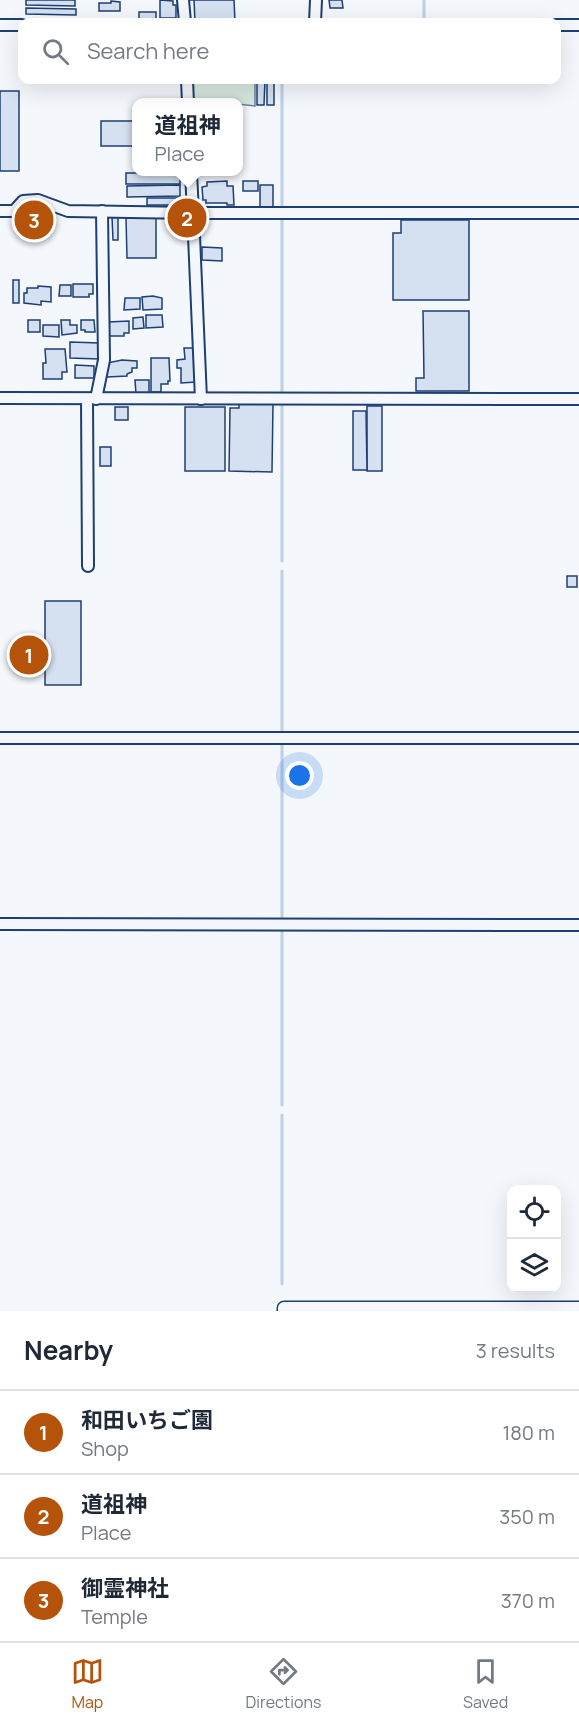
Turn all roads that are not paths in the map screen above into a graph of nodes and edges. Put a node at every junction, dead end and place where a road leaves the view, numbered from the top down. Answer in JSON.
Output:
{"nodes":[{"id":1,"x":183,"y":0,"type":"edge"},
{"id":2,"x":316,"y":0,"type":"edge"},
{"id":3,"x":184,"y":18,"type":"edge"},
{"id":4,"x":315,"y":18,"type":"edge"},
{"id":5,"x":0,"y":25,"type":"edge"},
{"id":6,"x":18,"y":25,"type":"edge"},
{"id":7,"x":561,"y":25,"type":"edge"},
{"id":8,"x":579,"y":25,"type":"edge"},
{"id":9,"x":191,"y":176,"type":"edge"},
{"id":10,"x":0,"y":211,"type":"edge"},
{"id":11,"x":102,"y":211,"type":"junction"},
{"id":12,"x":193,"y":213,"type":"junction"},
{"id":13,"x":579,"y":213,"type":"edge"},
{"id":14,"x":0,"y":398,"type":"edge"},
{"id":15,"x":92,"y":399,"type":"junction"},
{"id":16,"x":201,"y":399,"type":"junction"},
{"id":17,"x":579,"y":399,"type":"edge"},
{"id":18,"x":88,"y":566,"type":"dead end"},
{"id":19,"x":0,"y":738,"type":"edge"},
{"id":20,"x":579,"y":738,"type":"edge"},
{"id":21,"x":0,"y":924,"type":"edge"},
{"id":22,"x":579,"y":925,"type":"edge"},
{"id":23,"x":579,"y":1308,"type":"edge"},
{"id":24,"x":556,"y":1310,"type":"edge"},
{"id":25,"x":284,"y":1311,"type":"edge"}],
"edges":[{"from":1,"to":3,"type":"street"},
{"from":2,"to":4,"type":"street"},
{"from":5,"to":6,"type":"street"},
{"from":7,"to":8,"type":"street"},
{"from":9,"to":12,"type":"street"},
{"from":10,"to":11,"type":"street"},
{"from":11,"to":12,"type":"street"},
{"from":11,"to":15,"type":"street"},
{"from":12,"to":13,"type":"street"},
{"from":12,"to":16,"type":"street"},
{"from":14,"to":15,"type":"street"},
{"from":15,"to":16,"type":"street"},
{"from":15,"to":18,"type":"street"},
{"from":16,"to":17,"type":"street"},
{"from":19,"to":20,"type":"street"},
{"from":21,"to":22,"type":"street"},
{"from":23,"to":24,"type":"street"},
{"from":24,"to":25,"type":"street"}]}
